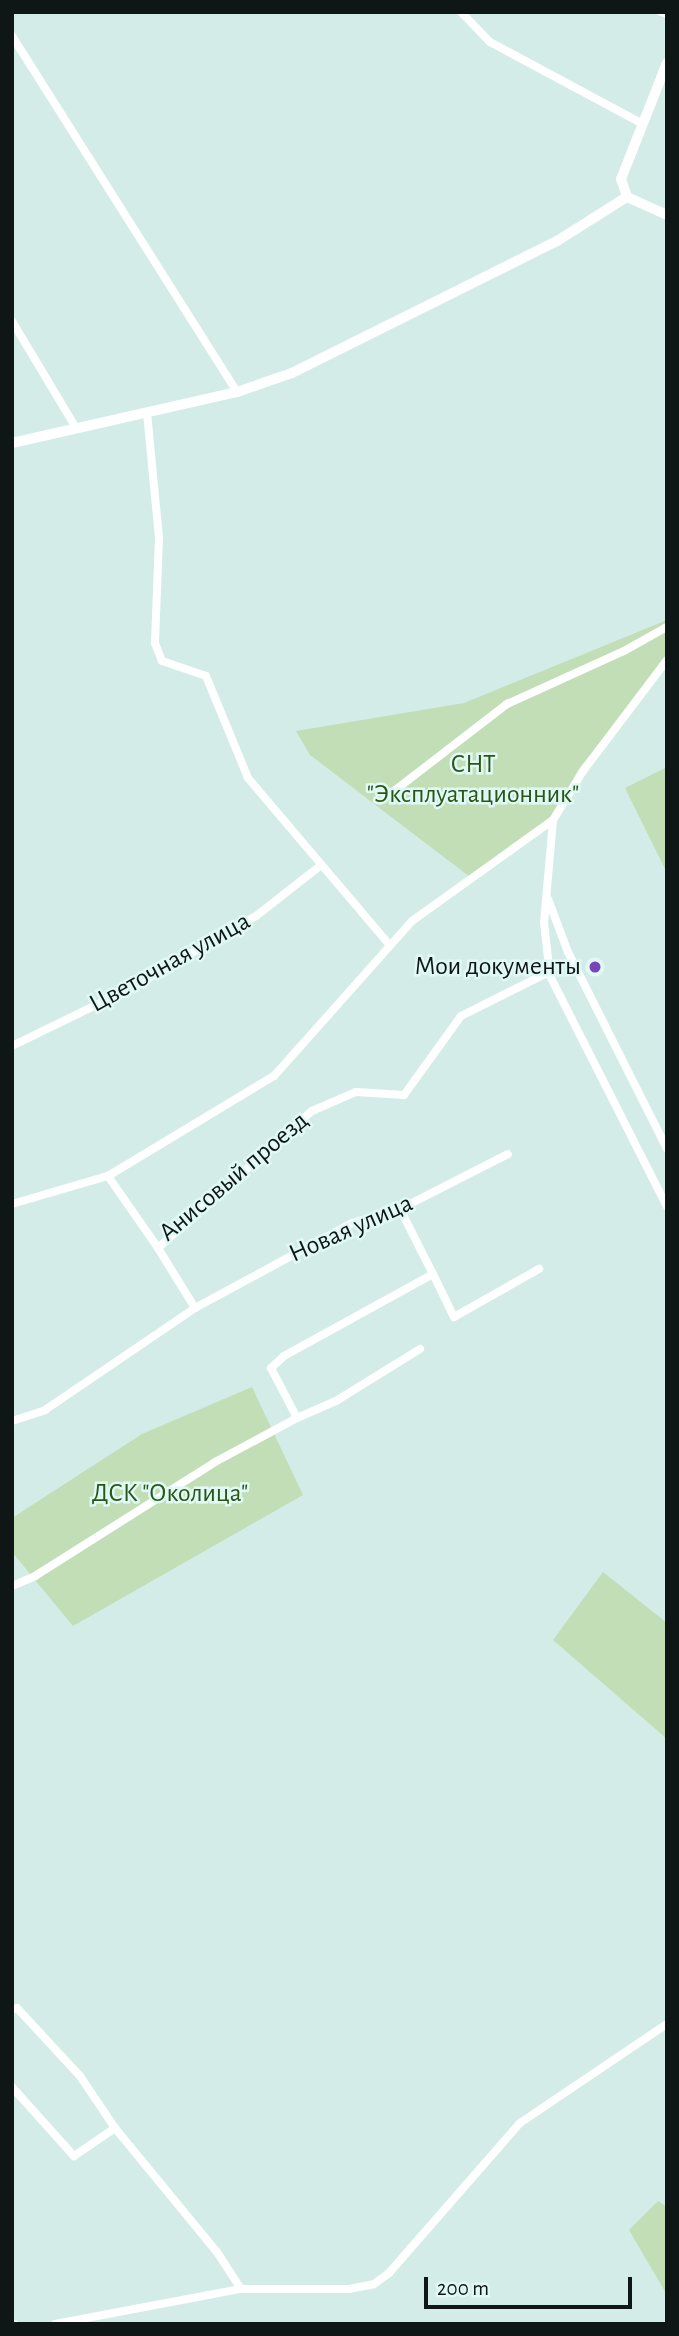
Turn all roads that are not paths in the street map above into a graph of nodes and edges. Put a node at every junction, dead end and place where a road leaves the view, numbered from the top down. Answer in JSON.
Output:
{"nodes":[{"id":1,"x":461,"y":12,"type":"edge"},
{"id":2,"x":661,"y":12,"type":"edge"},
{"id":3,"x":667,"y":13,"type":"edge"},
{"id":4,"x":12,"y":36,"type":"edge"},
{"id":5,"x":667,"y":63,"type":"edge"},
{"id":6,"x":643,"y":124,"type":"junction"},
{"id":7,"x":627,"y":197,"type":"junction"},
{"id":8,"x":667,"y":215,"type":"edge"},
{"id":9,"x":12,"y":321,"type":"edge"},
{"id":10,"x":237,"y":392,"type":"junction"},
{"id":11,"x":147,"y":413,"type":"junction"},
{"id":12,"x":76,"y":428,"type":"junction"},
{"id":13,"x":12,"y":443,"type":"edge"},
{"id":14,"x":667,"y":627,"type":"edge"},
{"id":15,"x":667,"y":660,"type":"edge"},
{"id":16,"x":394,"y":791,"type":"dead end"},
{"id":17,"x":553,"y":820,"type":"junction"},
{"id":18,"x":320,"y":866,"type":"junction"},
{"id":19,"x":546,"y":895,"type":"junction"},
{"id":20,"x":389,"y":944,"type":"junction"},
{"id":21,"x":549,"y":972,"type":"junction"},
{"id":22,"x":12,"y":1046,"type":"edge"},
{"id":23,"x":667,"y":1149,"type":"edge"},
{"id":24,"x":508,"y":1154,"type":"dead end"},
{"id":25,"x":108,"y":1176,"type":"junction"},
{"id":26,"x":12,"y":1203,"type":"edge"},
{"id":27,"x":667,"y":1207,"type":"edge"},
{"id":28,"x":400,"y":1209,"type":"junction"},
{"id":29,"x":158,"y":1248,"type":"junction"},
{"id":30,"x":539,"y":1269,"type":"dead end"},
{"id":31,"x":433,"y":1274,"type":"junction"},
{"id":32,"x":195,"y":1308,"type":"junction"},
{"id":33,"x":420,"y":1349,"type":"dead end"},
{"id":34,"x":297,"y":1418,"type":"junction"},
{"id":35,"x":12,"y":1421,"type":"edge"},
{"id":36,"x":12,"y":1586,"type":"edge"},
{"id":37,"x":12,"y":2010,"type":"edge"},
{"id":38,"x":667,"y":2024,"type":"edge"},
{"id":39,"x":12,"y":2087,"type":"edge"},
{"id":40,"x":115,"y":2128,"type":"junction"},
{"id":41,"x":241,"y":2289,"type":"junction"},
{"id":42,"x":55,"y":2324,"type":"edge"}],
"edges":[{"from":1,"to":6,"type":"street"},
{"from":2,"to":3,"type":"street"},
{"from":4,"to":10,"type":"street"},
{"from":5,"to":6,"type":"street"},
{"from":6,"to":7,"type":"street"},
{"from":7,"to":8,"type":"street"},
{"from":7,"to":10,"type":"street"},
{"from":9,"to":12,"type":"street"},
{"from":10,"to":11,"type":"street"},
{"from":11,"to":12,"type":"street"},
{"from":11,"to":18,"type":"street"},
{"from":12,"to":13,"type":"street"},
{"from":14,"to":16,"type":"street"},
{"from":15,"to":17,"type":"street"},
{"from":17,"to":19,"type":"street"},
{"from":17,"to":20,"type":"street"},
{"from":18,"to":20,"type":"street"},
{"from":18,"to":22,"type":"street","name":"Цветочная улица"},
{"from":19,"to":21,"type":"street"},
{"from":19,"to":23,"type":"street"},
{"from":20,"to":25,"type":"street"},
{"from":21,"to":27,"type":"street"},
{"from":21,"to":29,"type":"street","name":"Анисовый проезд"},
{"from":24,"to":28,"type":"street","name":"Новая улица"},
{"from":25,"to":26,"type":"street"},
{"from":25,"to":29,"type":"street","name":"Анисовый проезд"},
{"from":28,"to":31,"type":"street"},
{"from":28,"to":32,"type":"street","name":"Новая улица"},
{"from":29,"to":32,"type":"street"},
{"from":30,"to":31,"type":"street"},
{"from":31,"to":34,"type":"street"},
{"from":32,"to":35,"type":"street","name":"Новая улица"},
{"from":33,"to":34,"type":"street"},
{"from":34,"to":36,"type":"street"},
{"from":37,"to":40,"type":"street"},
{"from":38,"to":41,"type":"street"},
{"from":39,"to":40,"type":"street"},
{"from":40,"to":41,"type":"street"},
{"from":41,"to":42,"type":"street"}]}
